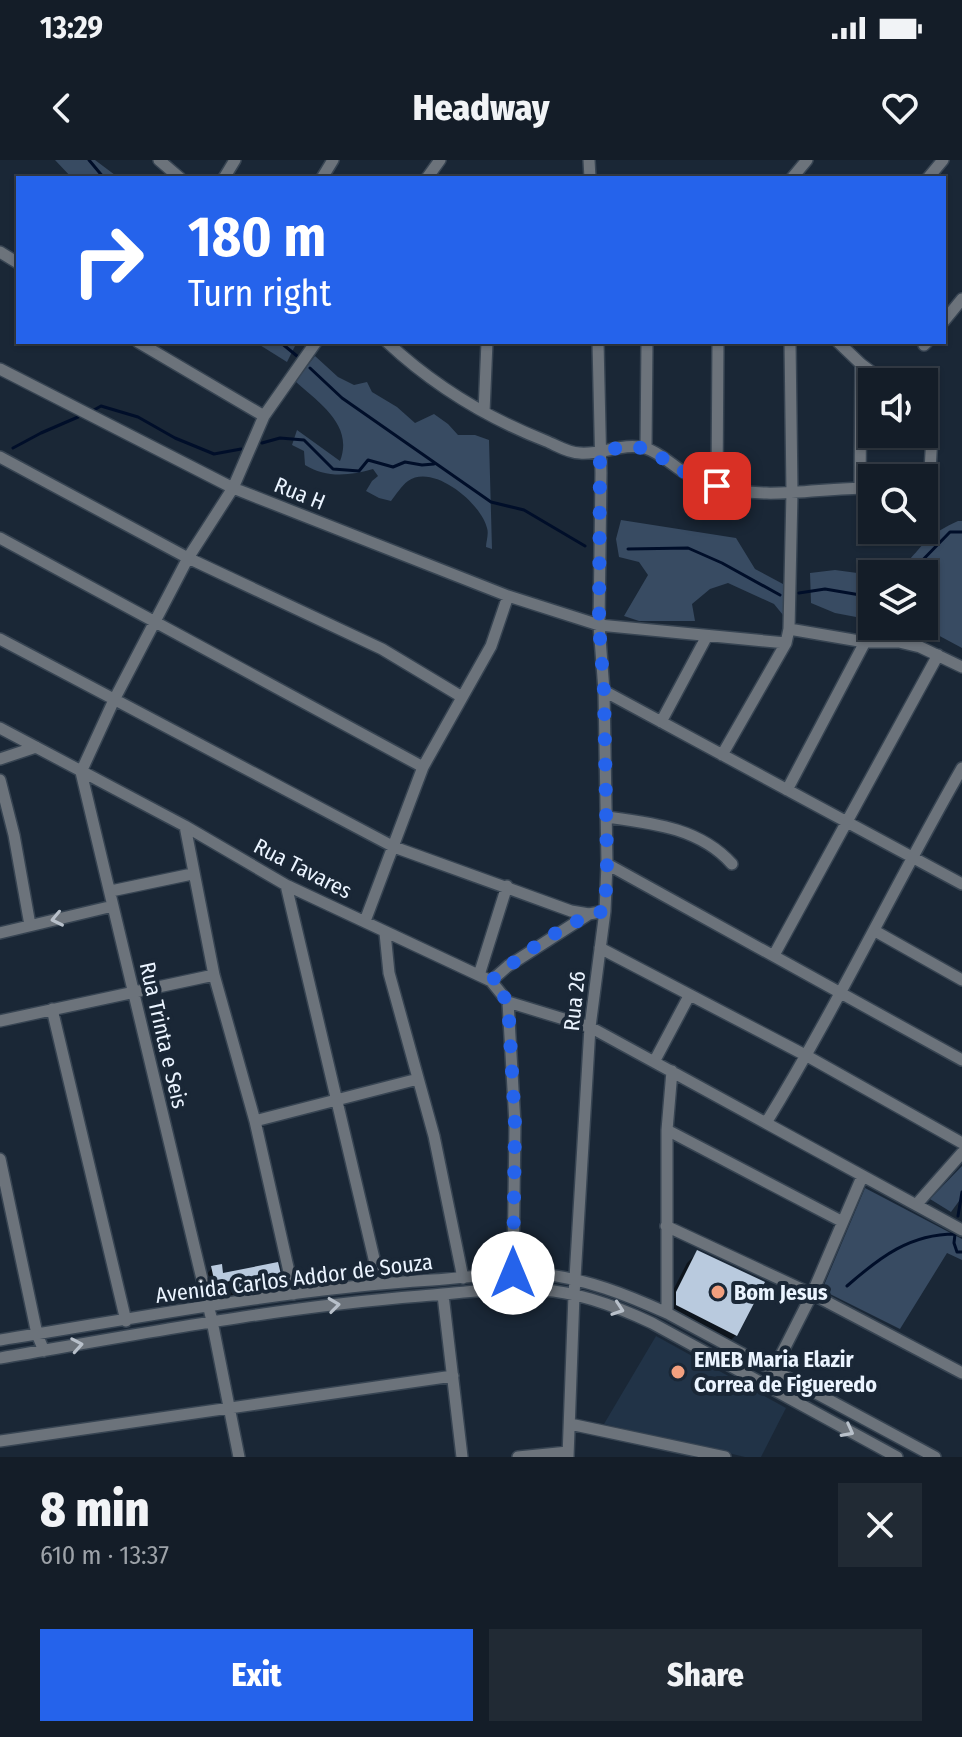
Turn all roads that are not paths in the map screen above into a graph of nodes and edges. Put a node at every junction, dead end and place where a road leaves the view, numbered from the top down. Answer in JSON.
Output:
{"nodes":[{"id":1,"x":159,"y":160,"type":"edge"},
{"id":2,"x":807,"y":160,"type":"edge"},
{"id":3,"x":943,"y":160,"type":"edge"},
{"id":4,"x":178,"y":176,"type":"edge"},
{"id":5,"x":794,"y":176,"type":"edge"},
{"id":6,"x":930,"y":176,"type":"edge"},
{"id":7,"x":962,"y":299,"type":"edge"},
{"id":8,"x":946,"y":319,"type":"edge"},
{"id":9,"x":141,"y":344,"type":"edge"},
{"id":10,"x":315,"y":344,"type":"edge"},
{"id":11,"x":389,"y":344,"type":"edge"},
{"id":12,"x":487,"y":344,"type":"edge"},
{"id":13,"x":598,"y":344,"type":"edge"},
{"id":14,"x":647,"y":344,"type":"edge"},
{"id":15,"x":718,"y":344,"type":"edge"},
{"id":16,"x":790,"y":344,"type":"edge"},
{"id":17,"x":840,"y":344,"type":"edge"},
{"id":18,"x":861,"y":364,"type":"junction"},
{"id":19,"x":866,"y":368,"type":"edge"},
{"id":20,"x":0,"y":369,"type":"edge"},
{"id":21,"x":484,"y":412,"type":"junction"},
{"id":22,"x":262,"y":421,"type":"junction"},
{"id":23,"x":646,"y":448,"type":"junction"},
{"id":24,"x":600,"y":453,"type":"junction"},
{"id":25,"x":0,"y":457,"type":"edge"},
{"id":26,"x":865,"y":464,"type":"edge"},
{"id":27,"x":717,"y":486,"type":"junction"},
{"id":28,"x":233,"y":488,"type":"junction"},
{"id":29,"x":858,"y":488,"type":"edge"},
{"id":30,"x":792,"y":492,"type":"junction"},
{"id":31,"x":0,"y":538,"type":"edge"},
{"id":32,"x":188,"y":558,"type":"junction"},
{"id":33,"x":508,"y":596,"type":"junction"},
{"id":34,"x":156,"y":623,"type":"junction"},
{"id":35,"x":599,"y":625,"type":"junction"},
{"id":36,"x":789,"y":629,"type":"junction"},
{"id":37,"x":707,"y":636,"type":"junction"},
{"id":38,"x":0,"y":639,"type":"edge"},
{"id":39,"x":865,"y":642,"type":"junction"},
{"id":40,"x":786,"y":643,"type":"junction"},
{"id":41,"x":938,"y":655,"type":"junction"},
{"id":42,"x":962,"y":667,"type":"edge"},
{"id":43,"x":604,"y":691,"type":"junction"},
{"id":44,"x":462,"y":697,"type":"junction"},
{"id":45,"x":114,"y":700,"type":"junction"},
{"id":46,"x":661,"y":722,"type":"junction"},
{"id":47,"x":0,"y":728,"type":"edge"},
{"id":48,"x":36,"y":747,"type":"junction"},
{"id":49,"x":722,"y":755,"type":"junction"},
{"id":50,"x":0,"y":759,"type":"edge"},
{"id":51,"x":423,"y":767,"type":"junction"},
{"id":52,"x":962,"y":768,"type":"edge"},
{"id":53,"x":81,"y":772,"type":"junction"},
{"id":54,"x":0,"y":780,"type":"edge"},
{"id":55,"x":787,"y":790,"type":"junction"},
{"id":56,"x":607,"y":817,"type":"junction"},
{"id":57,"x":847,"y":822,"type":"junction"},
{"id":58,"x":185,"y":826,"type":"junction"},
{"id":59,"x":394,"y":847,"type":"junction"},
{"id":60,"x":911,"y":857,"type":"junction"},
{"id":61,"x":607,"y":864,"type":"junction"},
{"id":62,"x":732,"y":864,"type":"dead end"},
{"id":63,"x":192,"y":874,"type":"junction"},
{"id":64,"x":962,"y":884,"type":"edge"},
{"id":65,"x":286,"y":885,"type":"junction"},
{"id":66,"x":507,"y":886,"type":"junction"},
{"id":67,"x":111,"y":891,"type":"junction"},
{"id":68,"x":113,"y":906,"type":"junction"},
{"id":69,"x":605,"y":911,"type":"junction"},
{"id":70,"x":589,"y":914,"type":"junction"},
{"id":71,"x":365,"y":921,"type":"junction"},
{"id":72,"x":30,"y":925,"type":"junction"},
{"id":73,"x":875,"y":931,"type":"junction"},
{"id":74,"x":0,"y":933,"type":"edge"},
{"id":75,"x":385,"y":933,"type":"junction"},
{"id":76,"x":600,"y":948,"type":"junction"},
{"id":77,"x":774,"y":955,"type":"junction"},
{"id":78,"x":214,"y":975,"type":"junction"},
{"id":79,"x":479,"y":975,"type":"junction"},
{"id":80,"x":962,"y":980,"type":"edge"},
{"id":81,"x":491,"y":981,"type":"junction"},
{"id":82,"x":840,"y":992,"type":"junction"},
{"id":83,"x":134,"y":993,"type":"junction"},
{"id":84,"x":689,"y":996,"type":"junction"},
{"id":85,"x":508,"y":1002,"type":"junction"},
{"id":86,"x":52,"y":1009,"type":"junction"},
{"id":87,"x":0,"y":1021,"type":"edge"},
{"id":88,"x":590,"y":1027,"type":"junction"},
{"id":89,"x":807,"y":1056,"type":"junction"},
{"id":90,"x":962,"y":1060,"type":"edge"},
{"id":91,"x":654,"y":1062,"type":"junction"},
{"id":92,"x":672,"y":1071,"type":"junction"},
{"id":93,"x":418,"y":1079,"type":"junction"},
{"id":94,"x":337,"y":1099,"type":"junction"},
{"id":95,"x":255,"y":1121,"type":"junction"},
{"id":96,"x":766,"y":1123,"type":"junction"},
{"id":97,"x":667,"y":1130,"type":"junction"},
{"id":98,"x":962,"y":1143,"type":"edge"},
{"id":99,"x":962,"y":1153,"type":"edge"},
{"id":100,"x":0,"y":1159,"type":"edge"},
{"id":101,"x":862,"y":1177,"type":"junction"},
{"id":102,"x":916,"y":1205,"type":"junction"},
{"id":103,"x":841,"y":1221,"type":"junction"},
{"id":104,"x":666,"y":1226,"type":"junction"},
{"id":105,"x":962,"y":1230,"type":"edge"},
{"id":106,"x":513,"y":1273,"type":"junction"},
{"id":107,"x":463,"y":1278,"type":"junction"},
{"id":108,"x":577,"y":1280,"type":"junction"},
{"id":109,"x":380,"y":1284,"type":"junction"},
{"id":110,"x":294,"y":1294,"type":"junction"},
{"id":111,"x":812,"y":1294,"type":"junction"},
{"id":112,"x":443,"y":1295,"type":"junction"},
{"id":113,"x":574,"y":1295,"type":"junction"},
{"id":114,"x":208,"y":1307,"type":"junction"},
{"id":115,"x":667,"y":1313,"type":"junction"},
{"id":116,"x":126,"y":1321,"type":"junction"},
{"id":117,"x":212,"y":1321,"type":"junction"},
{"id":118,"x":37,"y":1334,"type":"junction"},
{"id":119,"x":0,"y":1340,"type":"edge"},
{"id":120,"x":44,"y":1351,"type":"junction"},
{"id":121,"x":0,"y":1358,"type":"edge"},
{"id":122,"x":779,"y":1372,"type":"junction"},
{"id":123,"x":962,"y":1373,"type":"edge"},
{"id":124,"x":453,"y":1376,"type":"junction"},
{"id":125,"x":777,"y":1392,"type":"junction"},
{"id":126,"x":229,"y":1407,"type":"junction"},
{"id":127,"x":570,"y":1424,"type":"junction"},
{"id":128,"x":0,"y":1441,"type":"edge"},
{"id":129,"x":673,"y":1452,"type":"edge"},
{"id":130,"x":568,"y":1454,"type":"edge"},
{"id":131,"x":239,"y":1457,"type":"edge"},
{"id":132,"x":462,"y":1457,"type":"edge"},
{"id":133,"x":518,"y":1457,"type":"edge"},
{"id":134,"x":725,"y":1457,"type":"edge"},
{"id":135,"x":897,"y":1457,"type":"edge"},
{"id":136,"x":935,"y":1457,"type":"edge"}],
"edges":[{"from":1,"to":4,"type":"street"},
{"from":2,"to":5,"type":"street"},
{"from":3,"to":6,"type":"street"},
{"from":7,"to":8,"type":"street"},
{"from":9,"to":22,"type":"street"},
{"from":10,"to":22,"type":"street"},
{"from":11,"to":21,"type":"street"},
{"from":12,"to":21,"type":"street"},
{"from":13,"to":24,"type":"street","name":"Rua 26"},
{"from":14,"to":23,"type":"street"},
{"from":15,"to":27,"type":"street"},
{"from":16,"to":30,"type":"street"},
{"from":17,"to":18,"type":"street"},
{"from":18,"to":19,"type":"street"},
{"from":18,"to":26,"type":"street"},
{"from":20,"to":28,"type":"street","name":"Rua H"},
{"from":21,"to":24,"type":"street"},
{"from":22,"to":28,"type":"street"},
{"from":23,"to":24,"type":"street"},
{"from":23,"to":27,"type":"street"},
{"from":24,"to":35,"type":"street","name":"Rua 26"},
{"from":25,"to":32,"type":"street"},
{"from":27,"to":30,"type":"street"},
{"from":28,"to":32,"type":"street"},
{"from":28,"to":33,"type":"street","name":"Rua H"},
{"from":29,"to":30,"type":"street"},
{"from":30,"to":36,"type":"street"},
{"from":31,"to":34,"type":"street"},
{"from":32,"to":34,"type":"street"},
{"from":32,"to":44,"type":"street"},
{"from":33,"to":35,"type":"street","name":"Rua H"},
{"from":33,"to":44,"type":"street"},
{"from":34,"to":45,"type":"street"},
{"from":34,"to":51,"type":"street"},
{"from":35,"to":37,"type":"street","name":"Rua H"},
{"from":35,"to":43,"type":"street","name":"Rua 26"},
{"from":36,"to":39,"type":"street"},
{"from":36,"to":40,"type":"street"},
{"from":37,"to":40,"type":"street","name":"Rua H"},
{"from":37,"to":46,"type":"street"},
{"from":38,"to":45,"type":"street"},
{"from":39,"to":41,"type":"street"},
{"from":39,"to":55,"type":"street"},
{"from":40,"to":49,"type":"street"},
{"from":41,"to":42,"type":"street"},
{"from":41,"to":57,"type":"street"},
{"from":43,"to":46,"type":"street"},
{"from":43,"to":56,"type":"street","name":"Rua 26"},
{"from":44,"to":51,"type":"street"},
{"from":45,"to":53,"type":"street"},
{"from":45,"to":59,"type":"street"},
{"from":46,"to":49,"type":"street"},
{"from":47,"to":48,"type":"street","name":"Rua Tavares"},
{"from":48,"to":50,"type":"street"},
{"from":48,"to":53,"type":"street","name":"Rua Tavares"},
{"from":49,"to":55,"type":"street"},
{"from":51,"to":59,"type":"street"},
{"from":52,"to":60,"type":"street"},
{"from":53,"to":58,"type":"street","name":"Rua Tavares"},
{"from":53,"to":67,"type":"street","name":"Rua Trinta e Seis"},
{"from":54,"to":72,"type":"street"},
{"from":55,"to":57,"type":"street"},
{"from":56,"to":61,"type":"street","name":"Rua 26"},
{"from":56,"to":62,"type":"street"},
{"from":57,"to":60,"type":"street"},
{"from":57,"to":77,"type":"street"},
{"from":58,"to":63,"type":"street"},
{"from":58,"to":65,"type":"street","name":"Rua Tavares"},
{"from":59,"to":66,"type":"street"},
{"from":59,"to":71,"type":"street"},
{"from":60,"to":64,"type":"street"},
{"from":60,"to":73,"type":"street"},
{"from":61,"to":69,"type":"street","name":"Rua 26"},
{"from":61,"to":77,"type":"street"},
{"from":63,"to":67,"type":"street"},
{"from":63,"to":78,"type":"street"},
{"from":65,"to":71,"type":"street","name":"Rua Tavares"},
{"from":65,"to":94,"type":"street"},
{"from":66,"to":70,"type":"street"},
{"from":66,"to":79,"type":"street"},
{"from":67,"to":68,"type":"street","name":"Rua Trinta e Seis"},
{"from":68,"to":72,"type":"street","one_way":true},
{"from":68,"to":83,"type":"street","name":"Rua Trinta e Seis"},
{"from":69,"to":70,"type":"street"},
{"from":69,"to":76,"type":"street","name":"Rua 26"},
{"from":70,"to":81,"type":"street"},
{"from":71,"to":75,"type":"street","name":"Rua Tavares"},
{"from":72,"to":74,"type":"street"},
{"from":73,"to":80,"type":"street"},
{"from":73,"to":82,"type":"street"},
{"from":75,"to":79,"type":"street","name":"Rua Tavares"},
{"from":75,"to":93,"type":"street"},
{"from":76,"to":84,"type":"street"},
{"from":76,"to":88,"type":"street","name":"Rua 26"},
{"from":77,"to":82,"type":"street"},
{"from":78,"to":83,"type":"street"},
{"from":78,"to":95,"type":"street"},
{"from":79,"to":81,"type":"street","name":"Rua Tavares"},
{"from":81,"to":85,"type":"street","name":"Rua Tavares"},
{"from":82,"to":89,"type":"street"},
{"from":82,"to":90,"type":"street"},
{"from":83,"to":86,"type":"street"},
{"from":83,"to":114,"type":"street","name":"Rua Trinta e Seis"},
{"from":84,"to":89,"type":"street"},
{"from":84,"to":91,"type":"street"},
{"from":85,"to":88,"type":"street"},
{"from":85,"to":106,"type":"street"},
{"from":86,"to":87,"type":"street"},
{"from":86,"to":116,"type":"street"},
{"from":88,"to":91,"type":"street"},
{"from":88,"to":108,"type":"street","name":"Rua 26"},
{"from":89,"to":96,"type":"street"},
{"from":89,"to":98,"type":"street"},
{"from":91,"to":92,"type":"street"},
{"from":92,"to":96,"type":"street"},
{"from":92,"to":97,"type":"street"},
{"from":93,"to":94,"type":"street"},
{"from":93,"to":107,"type":"street"},
{"from":94,"to":95,"type":"street"},
{"from":94,"to":109,"type":"street"},
{"from":95,"to":110,"type":"street"},
{"from":96,"to":101,"type":"street"},
{"from":97,"to":103,"type":"street"},
{"from":97,"to":104,"type":"street"},
{"from":99,"to":102,"type":"street"},
{"from":100,"to":118,"type":"street"},
{"from":101,"to":102,"type":"street"},
{"from":101,"to":103,"type":"street"},
{"from":102,"to":105,"type":"street"},
{"from":103,"to":111,"type":"street"},
{"from":104,"to":111,"type":"street"},
{"from":104,"to":115,"type":"street"},
{"from":106,"to":107,"type":"street","name":"Avenida Carlos Addor de Souza"},
{"from":106,"to":108,"type":"street","name":"Avenida Carlos Addor de Souza"},
{"from":107,"to":109,"type":"street","name":"Avenida Carlos Addor de Souza"},
{"from":108,"to":113,"type":"street","name":"Rua 26"},
{"from":108,"to":115,"type":"street","name":"Avenida Carlos Addor de Souza"},
{"from":109,"to":110,"type":"street","name":"Avenida Carlos Addor de Souza"},
{"from":110,"to":114,"type":"street","name":"Avenida Carlos Addor de Souza"},
{"from":111,"to":122,"type":"street"},
{"from":111,"to":123,"type":"street"},
{"from":112,"to":113,"type":"street","name":"Avenida Carlos Addor de Souza"},
{"from":117,"to":112,"type":"street","name":"Avenida Carlos Addor de Souza","one_way":true},
{"from":112,"to":124,"type":"street"},
{"from":113,"to":125,"type":"street","name":"Avenida Carlos Addor de Souza","one_way":true},
{"from":113,"to":127,"type":"street","name":"Rua 26"},
{"from":114,"to":116,"type":"street","name":"Avenida Carlos Addor de Souza"},
{"from":114,"to":117,"type":"street","name":"Rua Trinta e Seis"},
{"from":115,"to":122,"type":"street","name":"Avenida Carlos Addor de Souza"},
{"from":116,"to":118,"type":"street","name":"Avenida Carlos Addor de Souza"},
{"from":120,"to":117,"type":"street","name":"Avenida Carlos Addor de Souza","one_way":true},
{"from":117,"to":126,"type":"street","name":"Rua Trinta e Seis"},
{"from":118,"to":119,"type":"street","name":"Avenida Carlos Addor de Souza"},
{"from":118,"to":120,"type":"street"},
{"from":120,"to":121,"type":"street","name":"Avenida Carlos Addor de Souza"},
{"from":122,"to":125,"type":"street"},
{"from":122,"to":136,"type":"street","name":"Avenida Carlos Addor de Souza"},
{"from":124,"to":126,"type":"street"},
{"from":124,"to":132,"type":"street"},
{"from":125,"to":135,"type":"street","name":"Avenida Carlos Addor de Souza","one_way":true},
{"from":126,"to":128,"type":"street"},
{"from":126,"to":131,"type":"street","name":"Rua Trinta e Seis"},
{"from":127,"to":129,"type":"street"},
{"from":127,"to":130,"type":"street","name":"Rua 26"},
{"from":129,"to":134,"type":"street"},
{"from":130,"to":133,"type":"street"}]}
